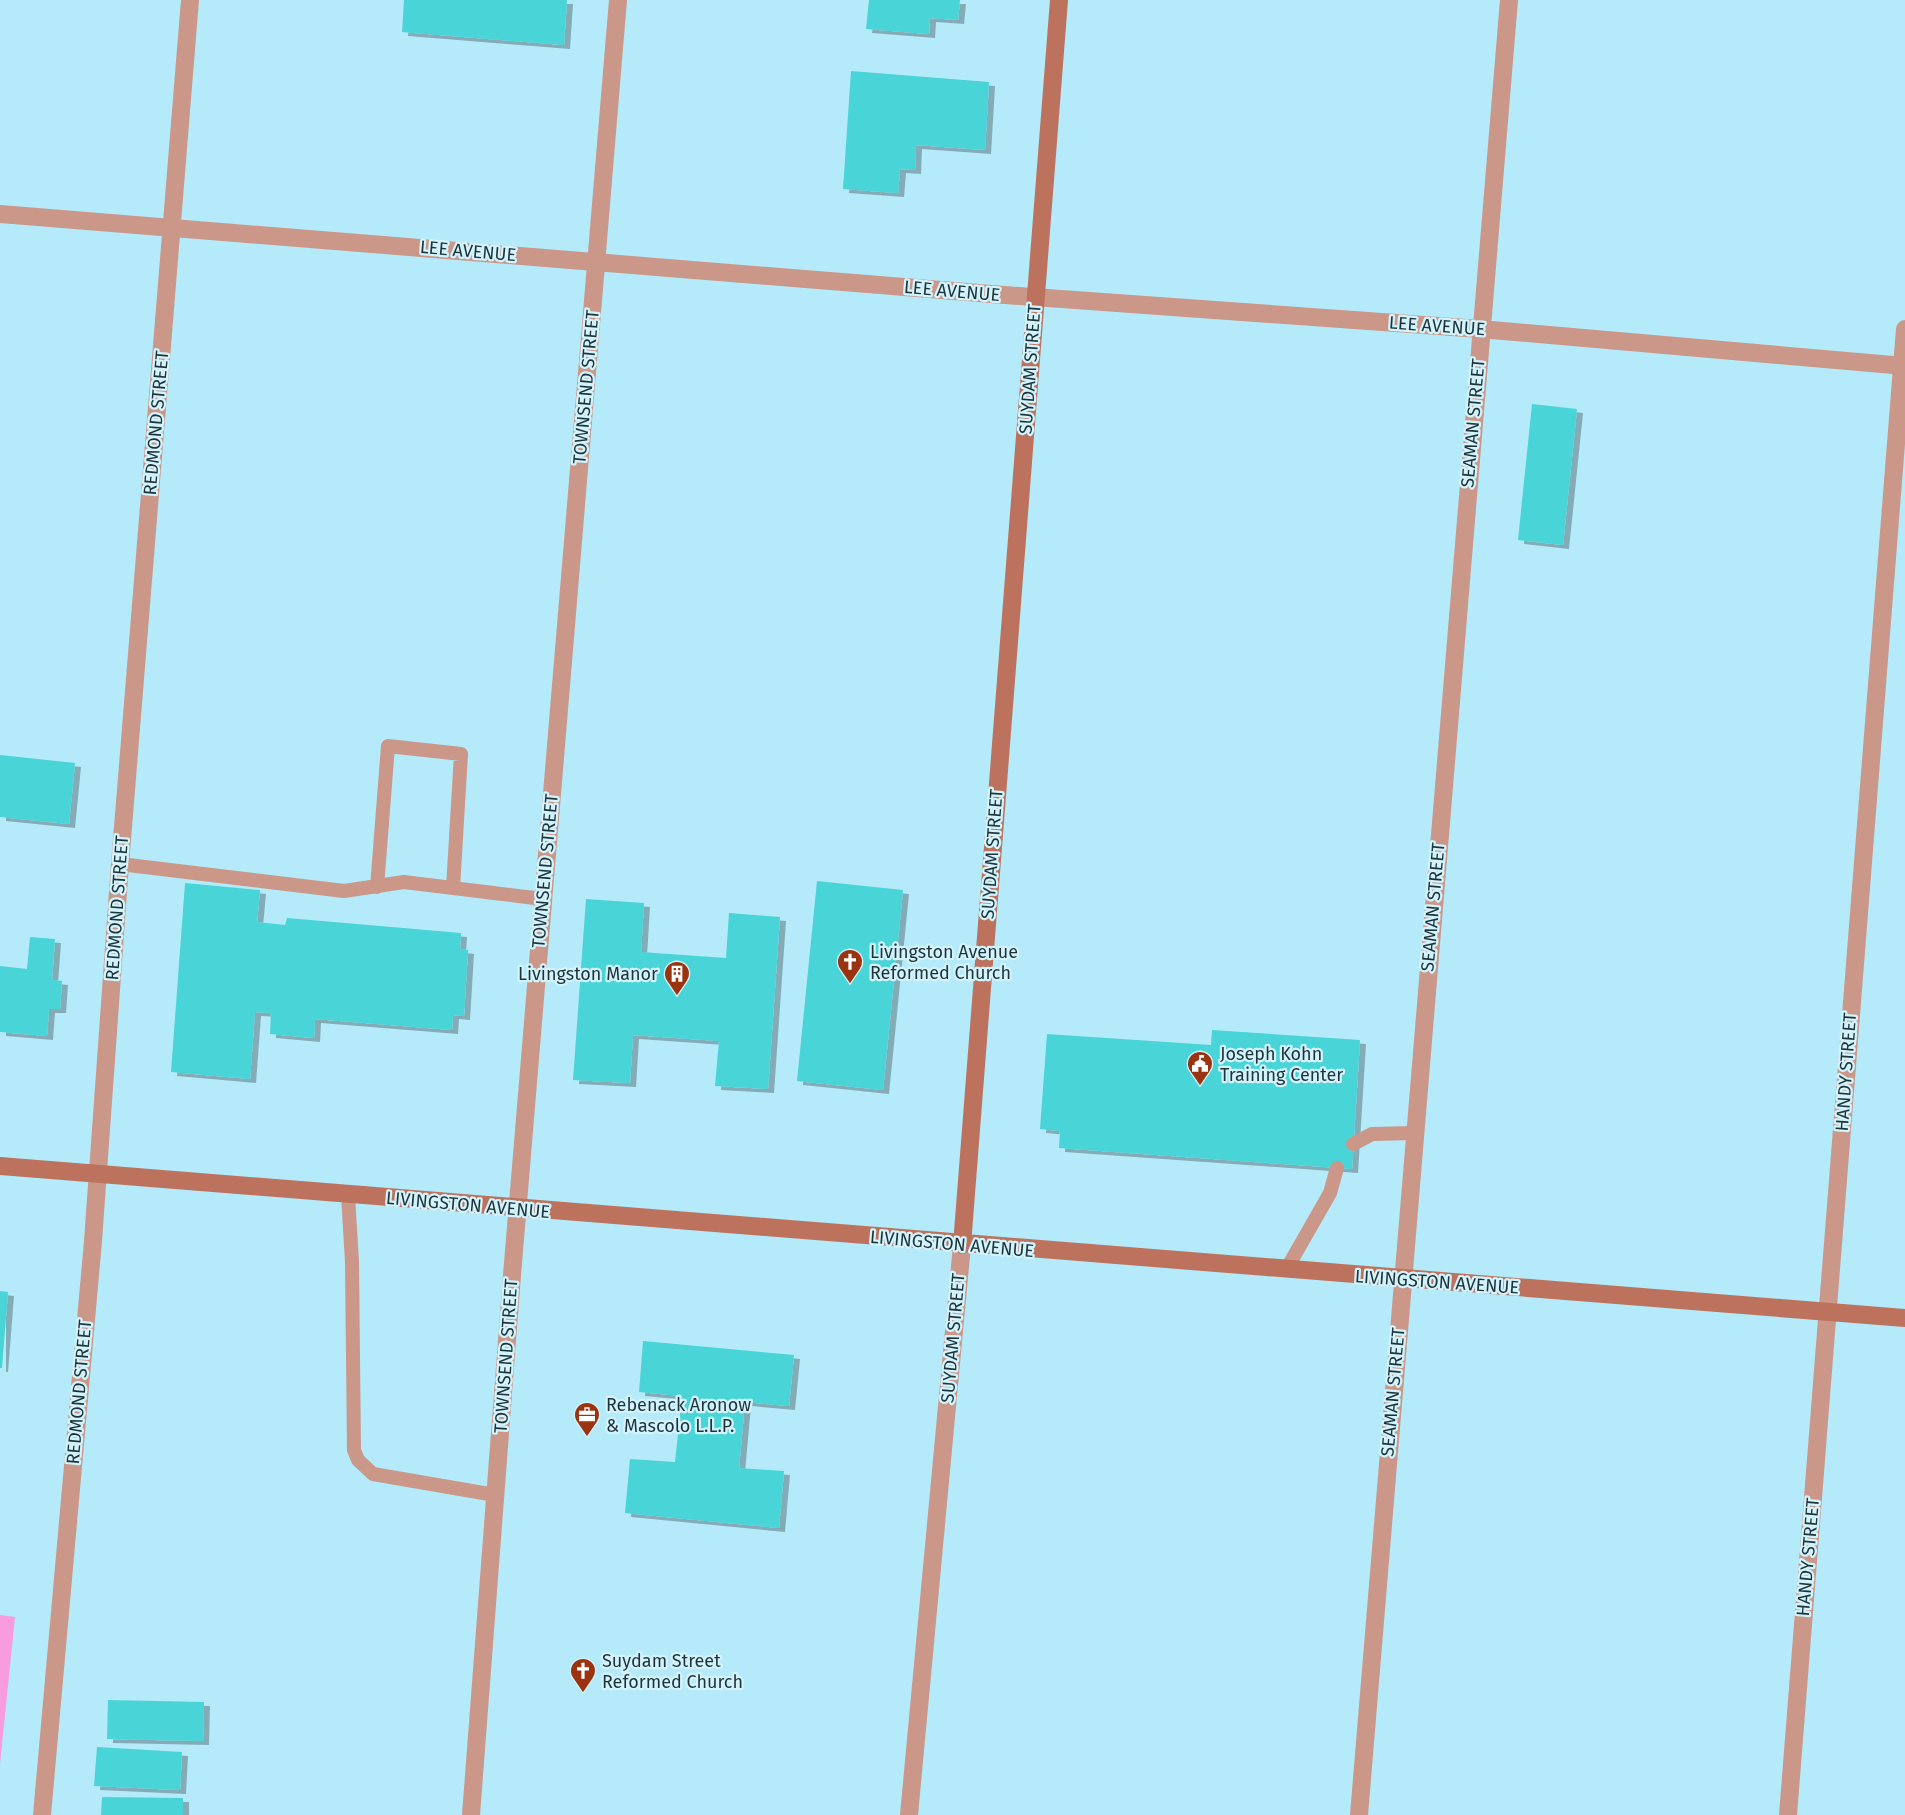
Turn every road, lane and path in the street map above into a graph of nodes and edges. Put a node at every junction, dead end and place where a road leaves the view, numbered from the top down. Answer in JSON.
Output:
{"nodes":[{"id":1,"x":190,"y":0,"type":"edge"},
{"id":2,"x":618,"y":0,"type":"edge"},
{"id":3,"x":1059,"y":0,"type":"edge"},
{"id":4,"x":1509,"y":0,"type":"edge"},
{"id":5,"x":0,"y":214,"type":"edge"},
{"id":6,"x":171,"y":226,"type":"junction"},
{"id":7,"x":596,"y":262,"type":"junction"},
{"id":8,"x":1036,"y":297,"type":"junction"},
{"id":9,"x":1480,"y":329,"type":"junction"},
{"id":10,"x":1905,"y":329,"type":"edge"},
{"id":11,"x":1904,"y":366,"type":"edge"},
{"id":12,"x":120,"y":864,"type":"junction"},
{"id":13,"x":377,"y":887,"type":"junction"},
{"id":14,"x":453,"y":888,"type":"junction"},
{"id":15,"x":543,"y":899,"type":"junction"},
{"id":16,"x":1414,"y":1133,"type":"junction"},
{"id":17,"x":1353,"y":1144,"type":"dead end"},
{"id":18,"x":0,"y":1166,"type":"edge"},
{"id":19,"x":1337,"y":1168,"type":"dead end"},
{"id":20,"x":97,"y":1174,"type":"junction"},
{"id":21,"x":348,"y":1195,"type":"junction"},
{"id":22,"x":517,"y":1209,"type":"junction"},
{"id":23,"x":962,"y":1245,"type":"junction"},
{"id":24,"x":1286,"y":1270,"type":"junction"},
{"id":25,"x":1402,"y":1279,"type":"junction"},
{"id":26,"x":1828,"y":1311,"type":"junction"},
{"id":27,"x":1905,"y":1318,"type":"edge"},
{"id":28,"x":495,"y":1495,"type":"junction"},
{"id":29,"x":42,"y":1815,"type":"edge"},
{"id":30,"x":471,"y":1815,"type":"edge"},
{"id":31,"x":909,"y":1815,"type":"edge"},
{"id":32,"x":1359,"y":1815,"type":"edge"},
{"id":33,"x":1788,"y":1815,"type":"edge"}],
"edges":[{"from":1,"to":6,"type":"street","name":"REDMOND STREET"},
{"from":2,"to":7,"type":"street","name":"TOWNSEND STREET"},
{"from":3,"to":8,"type":"main road","name":"SUYDAM STREET"},
{"from":4,"to":9,"type":"street","name":"SEAMAN STREET"},
{"from":5,"to":6,"type":"street","name":"LEE AVENUE"},
{"from":6,"to":7,"type":"street","name":"LEE AVENUE"},
{"from":6,"to":12,"type":"street","name":"REDMOND STREET"},
{"from":7,"to":8,"type":"street","name":"LEE AVENUE"},
{"from":7,"to":15,"type":"street","name":"TOWNSEND STREET"},
{"from":8,"to":9,"type":"street","name":"LEE AVENUE"},
{"from":8,"to":23,"type":"main road","name":"SUYDAM STREET"},
{"from":9,"to":11,"type":"street","name":"LEE AVENUE"},
{"from":9,"to":16,"type":"street","name":"SEAMAN STREET"},
{"from":10,"to":11,"type":"street","name":"HANDY STREET"},
{"from":11,"to":26,"type":"street","name":"HANDY STREET"},
{"from":12,"to":13,"type":"lane"},
{"from":12,"to":20,"type":"street","name":"REDMOND STREET"},
{"from":13,"to":14,"type":"lane"},
{"from":13,"to":14,"type":"lane"},
{"from":14,"to":15,"type":"lane"},
{"from":15,"to":22,"type":"street","name":"TOWNSEND STREET"},
{"from":16,"to":17,"type":"lane"},
{"from":16,"to":25,"type":"street","name":"SEAMAN STREET"},
{"from":18,"to":20,"type":"main road","name":"LIVINGSTON AVENUE"},
{"from":19,"to":24,"type":"lane"},
{"from":20,"to":21,"type":"main road","name":"LIVINGSTON AVENUE"},
{"from":20,"to":29,"type":"street","name":"REDMOND STREET"},
{"from":21,"to":22,"type":"main road","name":"LIVINGSTON AVENUE"},
{"from":21,"to":28,"type":"lane"},
{"from":22,"to":23,"type":"main road","name":"LIVINGSTON AVENUE"},
{"from":22,"to":28,"type":"street","name":"TOWNSEND STREET"},
{"from":23,"to":24,"type":"main road","name":"LIVINGSTON AVENUE"},
{"from":23,"to":31,"type":"street","name":"SUYDAM STREET"},
{"from":24,"to":25,"type":"main road","name":"LIVINGSTON AVENUE"},
{"from":25,"to":26,"type":"main road","name":"LIVINGSTON AVENUE"},
{"from":25,"to":32,"type":"street","name":"SEAMAN STREET"},
{"from":26,"to":27,"type":"main road","name":"LIVINGSTON AVENUE"},
{"from":26,"to":33,"type":"street","name":"HANDY STREET"},
{"from":28,"to":30,"type":"street","name":"TOWNSEND STREET"}]}
